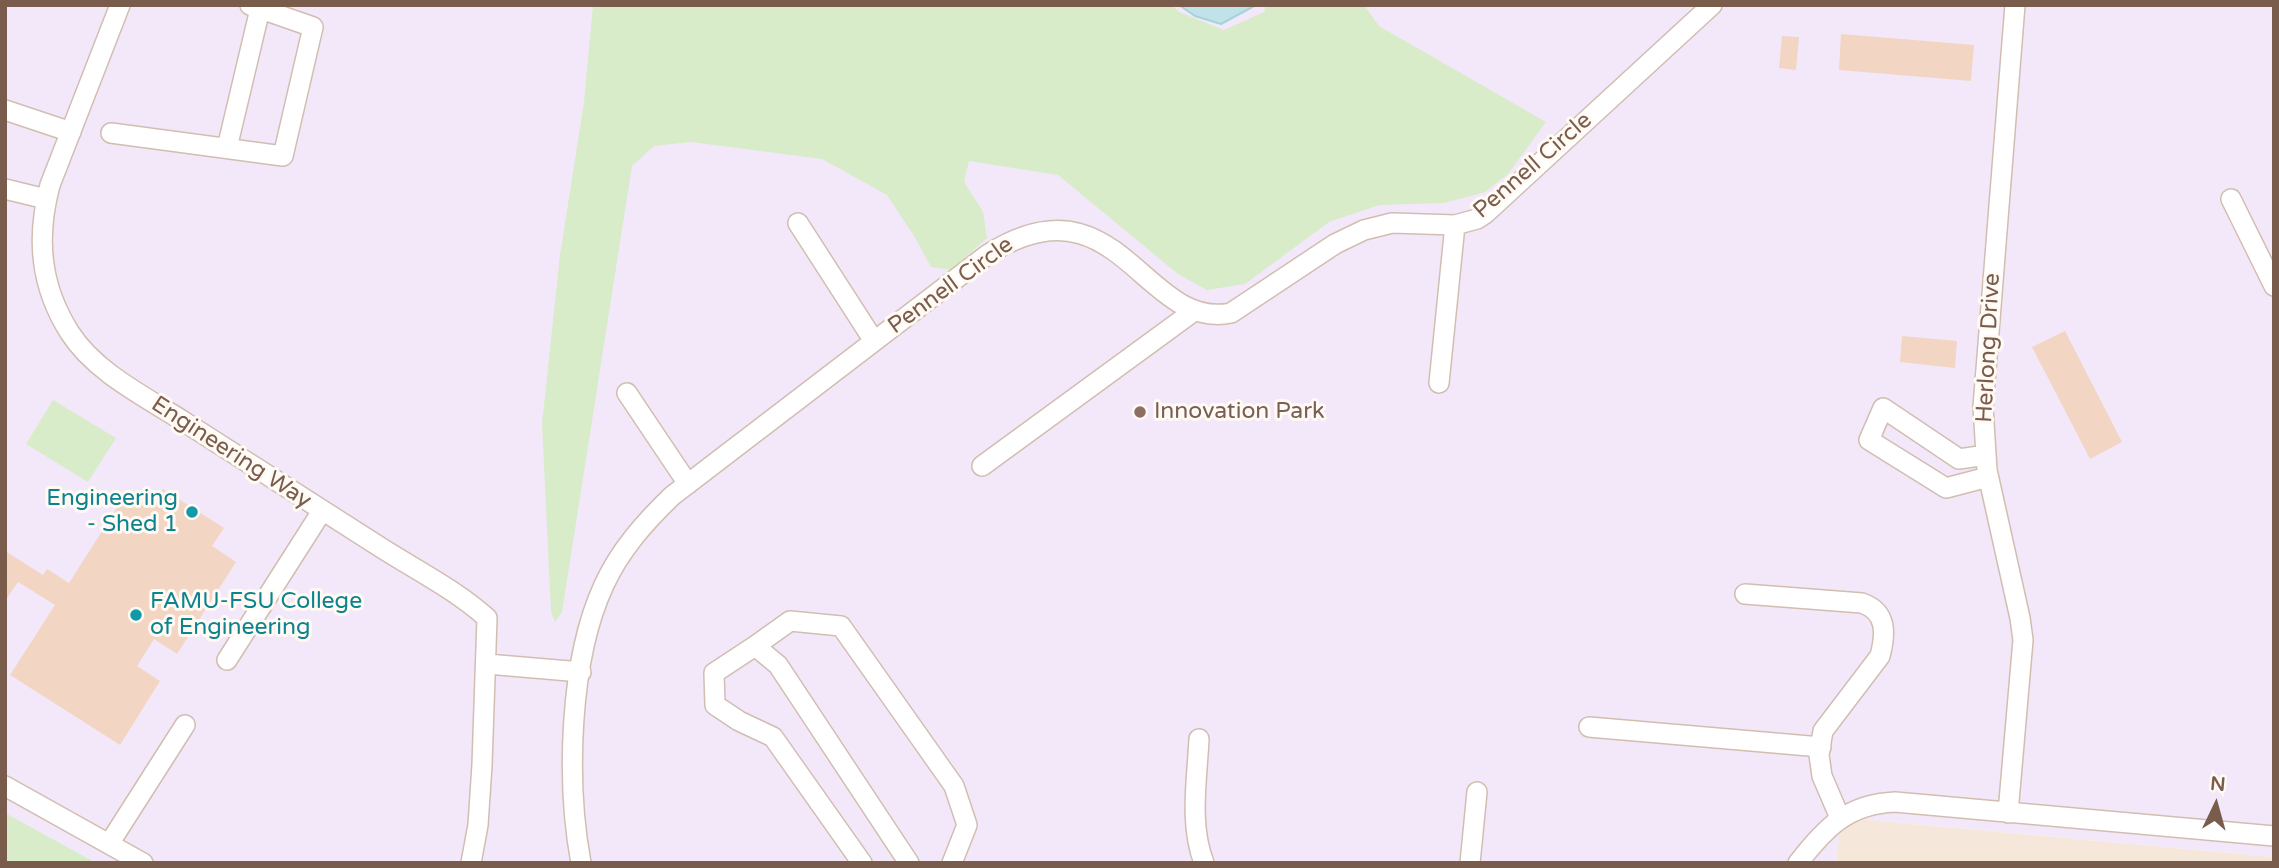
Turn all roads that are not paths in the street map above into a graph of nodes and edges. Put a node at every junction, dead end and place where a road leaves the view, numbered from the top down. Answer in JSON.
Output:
{"nodes":[{"id":1,"x":120,"y":5,"type":"edge"},
{"id":2,"x":1712,"y":5,"type":"edge"},
{"id":3,"x":2015,"y":5,"type":"edge"},
{"id":4,"x":255,"y":7,"type":"edge"},
{"id":5,"x":7,"y":111,"type":"edge"},
{"id":6,"x":71,"y":132,"type":"junction"},
{"id":7,"x":111,"y":133,"type":"dead end"},
{"id":8,"x":226,"y":148,"type":"junction"},
{"id":9,"x":5,"y":190,"type":"edge"},
{"id":10,"x":46,"y":199,"type":"junction"},
{"id":11,"x":2231,"y":200,"type":"dead end"},
{"id":12,"x":798,"y":223,"type":"dead end"},
{"id":13,"x":1455,"y":225,"type":"junction"},
{"id":14,"x":2274,"y":286,"type":"edge"},
{"id":15,"x":1194,"y":312,"type":"junction"},
{"id":16,"x":874,"y":341,"type":"junction"},
{"id":17,"x":1439,"y":383,"type":"dead end"},
{"id":18,"x":628,"y":393,"type":"dead end"},
{"id":19,"x":1986,"y":455,"type":"junction"},
{"id":20,"x":982,"y":466,"type":"dead end"},
{"id":21,"x":1988,"y":477,"type":"junction"},
{"id":22,"x":688,"y":484,"type":"junction"},
{"id":23,"x":323,"y":512,"type":"junction"},
{"id":24,"x":1745,"y":594,"type":"dead end"},
{"id":25,"x":755,"y":646,"type":"junction"},
{"id":26,"x":227,"y":660,"type":"dead end"},
{"id":27,"x":487,"y":664,"type":"junction"},
{"id":28,"x":580,"y":672,"type":"junction"},
{"id":29,"x":185,"y":725,"type":"dead end"},
{"id":30,"x":1588,"y":727,"type":"dead end"},
{"id":31,"x":1199,"y":739,"type":"dead end"},
{"id":32,"x":1821,"y":747,"type":"junction"},
{"id":33,"x":5,"y":786,"type":"edge"},
{"id":34,"x":1477,"y":792,"type":"dead end"},
{"id":35,"x":2008,"y":813,"type":"junction"},
{"id":36,"x":1840,"y":818,"type":"junction"},
{"id":37,"x":2274,"y":836,"type":"edge"},
{"id":38,"x":109,"y":844,"type":"junction"},
{"id":39,"x":143,"y":863,"type":"edge"},
{"id":40,"x":471,"y":863,"type":"edge"},
{"id":41,"x":581,"y":863,"type":"edge"},
{"id":42,"x":862,"y":863,"type":"edge"},
{"id":43,"x":909,"y":863,"type":"edge"},
{"id":44,"x":952,"y":863,"type":"edge"},
{"id":45,"x":1204,"y":863,"type":"edge"},
{"id":46,"x":1470,"y":863,"type":"edge"},
{"id":47,"x":1798,"y":863,"type":"edge"}],
"edges":[{"from":1,"to":6,"type":"street","name":"Engineering Way"},
{"from":2,"to":13,"type":"street","name":"Pennell Circle"},
{"from":3,"to":19,"type":"street","name":"Herlong Drive"},
{"from":4,"to":8,"type":"street"},
{"from":4,"to":8,"type":"street"},
{"from":5,"to":6,"type":"street"},
{"from":6,"to":10,"type":"street","name":"Engineering Way"},
{"from":7,"to":8,"type":"street"},
{"from":9,"to":10,"type":"street"},
{"from":10,"to":23,"type":"street","name":"Engineering Way"},
{"from":11,"to":14,"type":"street"},
{"from":12,"to":16,"type":"street"},
{"from":13,"to":15,"type":"street","name":"Pennell Circle"},
{"from":13,"to":17,"type":"street"},
{"from":15,"to":16,"type":"street","name":"Pennell Circle"},
{"from":15,"to":20,"type":"street"},
{"from":16,"to":22,"type":"street","name":"Pennell Circle"},
{"from":18,"to":22,"type":"street"},
{"from":19,"to":21,"type":"street","name":"Herlong Drive"},
{"from":19,"to":21,"type":"street"},
{"from":21,"to":35,"type":"street","name":"Herlong Drive"},
{"from":22,"to":28,"type":"street","name":"Pennell Circle"},
{"from":23,"to":26,"type":"street"},
{"from":23,"to":27,"type":"street","name":"Engineering Way"},
{"from":24,"to":32,"type":"street"},
{"from":25,"to":42,"type":"street"},
{"from":25,"to":43,"type":"street"},
{"from":25,"to":44,"type":"street"},
{"from":27,"to":28,"type":"street"},
{"from":27,"to":40,"type":"street","name":"Engineering Way"},
{"from":28,"to":41,"type":"street","name":"Pennell Circle"},
{"from":29,"to":38,"type":"street"},
{"from":30,"to":32,"type":"street"},
{"from":31,"to":45,"type":"street"},
{"from":32,"to":36,"type":"street"},
{"from":33,"to":38,"type":"street"},
{"from":34,"to":46,"type":"street"},
{"from":35,"to":36,"type":"street"},
{"from":35,"to":37,"type":"street"},
{"from":36,"to":47,"type":"street"},
{"from":38,"to":39,"type":"street"}]}
